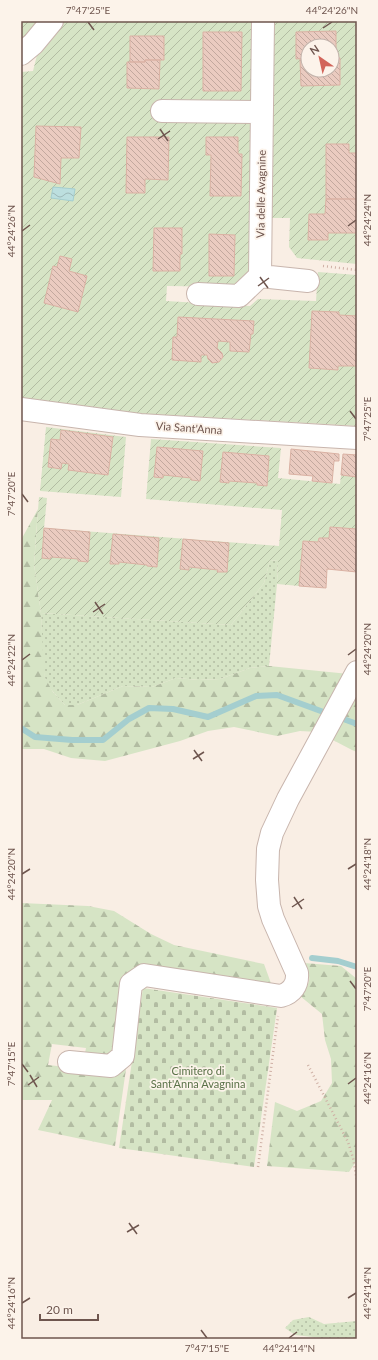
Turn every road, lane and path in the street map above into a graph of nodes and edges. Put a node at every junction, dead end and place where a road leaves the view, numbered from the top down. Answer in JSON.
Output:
{"nodes":[{"id":1,"x":52,"y":21,"type":"edge"},
{"id":2,"x":263,"y":21,"type":"edge"},
{"id":3,"x":21,"y":54,"type":"edge"},
{"id":4,"x":162,"y":111,"type":"dead end"},
{"id":5,"x":262,"y":112,"type":"junction"},
{"id":6,"x":260,"y":276,"type":"junction"},
{"id":7,"x":308,"y":281,"type":"dead end"},
{"id":8,"x":198,"y":294,"type":"dead end"},
{"id":9,"x":21,"y":409,"type":"edge"},
{"id":10,"x":357,"y":438,"type":"edge"},
{"id":11,"x":357,"y":672,"type":"edge"},
{"id":12,"x":281,"y":996,"type":"junction"},
{"id":13,"x":69,"y":1062,"type":"dead end"},
{"id":14,"x":308,"y":1065,"type":"dead end"},
{"id":15,"x":258,"y":1167,"type":"dead end"},
{"id":16,"x":357,"y":1181,"type":"edge"}],
"edges":[{"from":1,"to":3,"type":"street"},
{"from":2,"to":5,"type":"street","name":"Via delle Avagnine"},
{"from":4,"to":5,"type":"street"},
{"from":5,"to":6,"type":"street","name":"Via delle Avagnine"},
{"from":6,"to":7,"type":"street"},
{"from":6,"to":8,"type":"street"},
{"from":9,"to":10,"type":"street","name":"Via Sant'Anna"},
{"from":11,"to":12,"type":"street"},
{"from":12,"to":13,"type":"street"},
{"from":12,"to":15,"type":"path"},
{"from":14,"to":16,"type":"path"}]}
